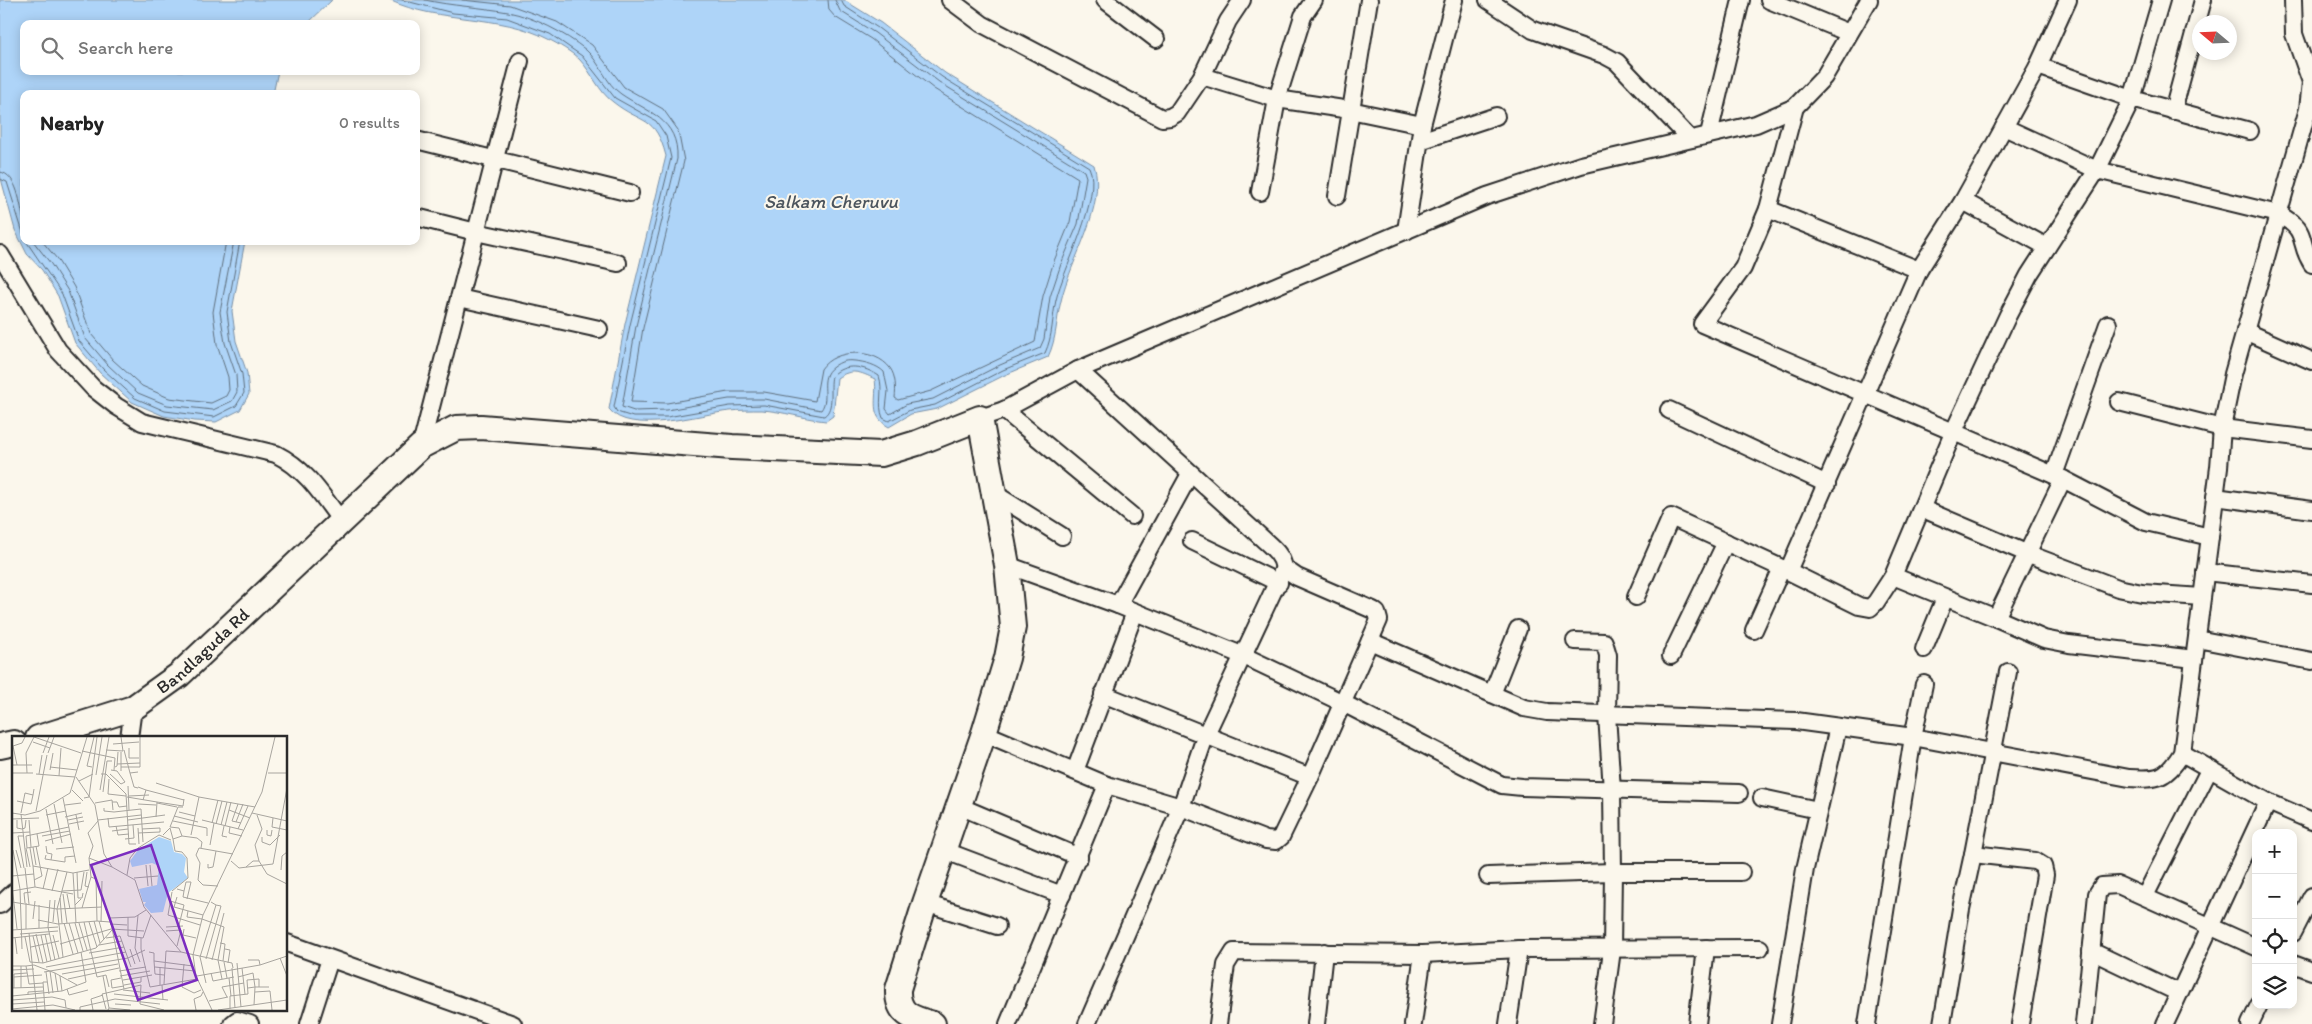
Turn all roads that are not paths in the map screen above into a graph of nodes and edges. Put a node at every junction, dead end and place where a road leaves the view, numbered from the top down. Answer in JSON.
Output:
{"nodes":[{"id":1,"x":1105,"y":0,"type":"edge"},
{"id":2,"x":1242,"y":0,"type":"edge"},
{"id":3,"x":1314,"y":0,"type":"edge"},
{"id":4,"x":1369,"y":0,"type":"edge"},
{"id":5,"x":1454,"y":0,"type":"edge"},
{"id":6,"x":1488,"y":0,"type":"edge"},
{"id":7,"x":1740,"y":0,"type":"edge"},
{"id":8,"x":1769,"y":0,"type":"edge"},
{"id":9,"x":1869,"y":0,"type":"edge"},
{"id":10,"x":2068,"y":0,"type":"edge"},
{"id":11,"x":2161,"y":0,"type":"edge"},
{"id":12,"x":2203,"y":0,"type":"edge"},
{"id":13,"x":2293,"y":0,"type":"edge"},
{"id":14,"x":954,"y":1,"type":"edge"},
{"id":15,"x":1848,"y":32,"type":"junction"},
{"id":16,"x":1156,"y":39,"type":"dead end"},
{"id":17,"x":520,"y":61,"type":"dead end"},
{"id":18,"x":2038,"y":66,"type":"junction"},
{"id":19,"x":1202,"y":76,"type":"junction"},
{"id":20,"x":1277,"y":99,"type":"junction"},
{"id":21,"x":2132,"y":99,"type":"junction"},
{"id":22,"x":1795,"y":106,"type":"junction"},
{"id":23,"x":1350,"y":110,"type":"junction"},
{"id":24,"x":2173,"y":111,"type":"junction"},
{"id":25,"x":1496,"y":116,"type":"dead end"},
{"id":26,"x":1422,"y":125,"type":"junction"},
{"id":27,"x":2004,"y":127,"type":"junction"},
{"id":28,"x":2250,"y":131,"type":"dead end"},
{"id":29,"x":1709,"y":134,"type":"junction"},
{"id":30,"x":1690,"y":139,"type":"junction"},
{"id":31,"x":420,"y":141,"type":"edge"},
{"id":32,"x":1420,"y":142,"type":"junction"},
{"id":33,"x":495,"y":158,"type":"junction"},
{"id":34,"x":2097,"y":170,"type":"junction"},
{"id":35,"x":1260,"y":192,"type":"dead end"},
{"id":36,"x":630,"y":193,"type":"dead end"},
{"id":37,"x":1337,"y":196,"type":"dead end"},
{"id":38,"x":1963,"y":201,"type":"junction"},
{"id":39,"x":1768,"y":209,"type":"junction"},
{"id":40,"x":2278,"y":214,"type":"junction"},
{"id":41,"x":420,"y":218,"type":"edge"},
{"id":42,"x":1406,"y":231,"type":"junction"},
{"id":43,"x":476,"y":232,"type":"junction"},
{"id":44,"x":2048,"y":246,"type":"junction"},
{"id":45,"x":0,"y":254,"type":"edge"},
{"id":46,"x":618,"y":263,"type":"dead end"},
{"id":47,"x":2312,"y":264,"type":"edge"},
{"id":48,"x":1920,"y":270,"type":"junction"},
{"id":49,"x":459,"y":298,"type":"junction"},
{"id":50,"x":2108,"y":324,"type":"dead end"},
{"id":51,"x":599,"y":329,"type":"dead end"},
{"id":52,"x":2245,"y":331,"type":"junction"},
{"id":53,"x":2312,"y":360,"type":"edge"},
{"id":54,"x":1078,"y":370,"type":"junction"},
{"id":55,"x":1865,"y":395,"type":"junction"},
{"id":56,"x":2119,"y":402,"type":"dead end"},
{"id":57,"x":1004,"y":410,"type":"junction"},
{"id":58,"x":1670,"y":410,"type":"dead end"},
{"id":59,"x":980,"y":418,"type":"junction"},
{"id":60,"x":2222,"y":428,"type":"junction"},
{"id":61,"x":1954,"y":433,"type":"junction"},
{"id":62,"x":2312,"y":439,"type":"edge"},
{"id":63,"x":422,"y":446,"type":"junction"},
{"id":64,"x":1190,"y":474,"type":"junction"},
{"id":65,"x":2059,"y":477,"type":"junction"},
{"id":66,"x":1827,"y":484,"type":"junction"},
{"id":67,"x":995,"y":494,"type":"junction"},
{"id":68,"x":2214,"y":497,"type":"junction"},
{"id":69,"x":1923,"y":509,"type":"junction"},
{"id":70,"x":2312,"y":510,"type":"edge"},
{"id":71,"x":1132,"y":516,"type":"dead end"},
{"id":72,"x":341,"y":521,"type":"junction"},
{"id":73,"x":1062,"y":536,"type":"dead end"},
{"id":74,"x":2210,"y":537,"type":"junction"},
{"id":75,"x":1192,"y":541,"type":"dead end"},
{"id":76,"x":1726,"y":542,"type":"junction"},
{"id":77,"x":2026,"y":553,"type":"junction"},
{"id":78,"x":1007,"y":565,"type":"junction"},
{"id":79,"x":1785,"y":570,"type":"junction"},
{"id":80,"x":2205,"y":572,"type":"junction"},
{"id":81,"x":1281,"y":575,"type":"junction"},
{"id":82,"x":1893,"y":576,"type":"junction"},
{"id":83,"x":2312,"y":584,"type":"edge"},
{"id":84,"x":1636,"y":597,"type":"dead end"},
{"id":85,"x":2202,"y":597,"type":"junction"},
{"id":86,"x":1945,"y":598,"type":"junction"},
{"id":87,"x":1118,"y":605,"type":"junction"},
{"id":88,"x":1135,"y":612,"type":"junction"},
{"id":89,"x":1996,"y":618,"type":"junction"},
{"id":90,"x":1518,"y":629,"type":"dead end"},
{"id":91,"x":1754,"y":630,"type":"dead end"},
{"id":92,"x":2197,"y":639,"type":"junction"},
{"id":93,"x":1370,"y":641,"type":"junction"},
{"id":94,"x":1575,"y":642,"type":"dead end"},
{"id":95,"x":1924,"y":649,"type":"dead end"},
{"id":96,"x":1244,"y":656,"type":"junction"},
{"id":97,"x":1671,"y":656,"type":"dead end"},
{"id":98,"x":2194,"y":658,"type":"junction"},
{"id":99,"x":2312,"y":661,"type":"edge"},
{"id":100,"x":2008,"y":672,"type":"dead end"},
{"id":101,"x":1924,"y":684,"type":"dead end"},
{"id":102,"x":1103,"y":694,"type":"junction"},
{"id":103,"x":1492,"y":694,"type":"junction"},
{"id":104,"x":1343,"y":703,"type":"junction"},
{"id":105,"x":133,"y":708,"type":"junction"},
{"id":106,"x":1607,"y":715,"type":"junction"},
{"id":107,"x":1838,"y":727,"type":"junction"},
{"id":108,"x":984,"y":733,"type":"junction"},
{"id":109,"x":1206,"y":734,"type":"junction"},
{"id":110,"x":44,"y":736,"type":"edge"},
{"id":111,"x":129,"y":736,"type":"edge"},
{"id":112,"x":1913,"y":737,"type":"junction"},
{"id":113,"x":1992,"y":753,"type":"junction"},
{"id":114,"x":2182,"y":753,"type":"junction"},
{"id":115,"x":2209,"y":770,"type":"junction"},
{"id":116,"x":1074,"y":771,"type":"junction"},
{"id":117,"x":1310,"y":777,"type":"junction"},
{"id":118,"x":1107,"y":785,"type":"junction"},
{"id":119,"x":1612,"y":790,"type":"junction"},
{"id":120,"x":1739,"y":793,"type":"dead end"},
{"id":121,"x":1762,"y":798,"type":"dead end"},
{"id":122,"x":2268,"y":802,"type":"junction"},
{"id":123,"x":959,"y":806,"type":"junction"},
{"id":124,"x":1181,"y":807,"type":"junction"},
{"id":125,"x":1818,"y":810,"type":"junction"},
{"id":126,"x":2312,"y":821,"type":"edge"},
{"id":127,"x":943,"y":850,"type":"junction"},
{"id":128,"x":1973,"y":854,"type":"junction"},
{"id":129,"x":1079,"y":856,"type":"junction"},
{"id":130,"x":1613,"y":872,"type":"junction"},
{"id":131,"x":1741,"y":872,"type":"dead end"},
{"id":132,"x":1488,"y":876,"type":"dead end"},
{"id":133,"x":12,"y":894,"type":"edge"},
{"id":134,"x":1062,"y":895,"type":"junction"},
{"id":135,"x":2145,"y":896,"type":"junction"},
{"id":136,"x":2312,"y":896,"type":"edge"},
{"id":137,"x":925,"y":902,"type":"junction"},
{"id":138,"x":0,"y":904,"type":"edge"},
{"id":139,"x":997,"y":926,"type":"dead end"},
{"id":140,"x":2297,"y":926,"type":"edge"},
{"id":141,"x":2210,"y":927,"type":"junction"},
{"id":142,"x":288,"y":943,"type":"edge"},
{"id":143,"x":2252,"y":945,"type":"edge"},
{"id":144,"x":1706,"y":948,"type":"junction"},
{"id":145,"x":1760,"y":948,"type":"dead end"},
{"id":146,"x":1519,"y":949,"type":"junction"},
{"id":147,"x":1612,"y":950,"type":"junction"},
{"id":148,"x":2091,"y":951,"type":"junction"},
{"id":149,"x":1324,"y":952,"type":"junction"},
{"id":150,"x":1423,"y":954,"type":"junction"},
{"id":151,"x":330,"y":959,"type":"junction"},
{"id":152,"x":2297,"y":965,"type":"edge"},
{"id":153,"x":2312,"y":971,"type":"edge"},
{"id":154,"x":2179,"y":993,"type":"junction"},
{"id":155,"x":2257,"y":1009,"type":"edge"},
{"id":156,"x":482,"y":1019,"type":"edge"},
{"id":157,"x":232,"y":1024,"type":"edge"},
{"id":158,"x":250,"y":1024,"type":"edge"},
{"id":159,"x":309,"y":1024,"type":"edge"},
{"id":160,"x":513,"y":1024,"type":"edge"},
{"id":161,"x":933,"y":1024,"type":"edge"},
{"id":162,"x":1008,"y":1024,"type":"edge"},
{"id":163,"x":1087,"y":1024,"type":"edge"},
{"id":164,"x":1218,"y":1024,"type":"edge"},
{"id":165,"x":1316,"y":1024,"type":"edge"},
{"id":166,"x":1413,"y":1024,"type":"edge"},
{"id":167,"x":1508,"y":1024,"type":"edge"},
{"id":168,"x":1602,"y":1024,"type":"edge"},
{"id":169,"x":1697,"y":1024,"type":"edge"},
{"id":170,"x":1780,"y":1024,"type":"edge"},
{"id":171,"x":1867,"y":1024,"type":"edge"},
{"id":172,"x":1942,"y":1024,"type":"edge"},
{"id":173,"x":2020,"y":1024,"type":"edge"},
{"id":174,"x":2084,"y":1024,"type":"edge"},
{"id":175,"x":2165,"y":1024,"type":"edge"},
{"id":176,"x":2250,"y":1024,"type":"edge"}],
"edges":[{"from":1,"to":16,"type":"street"},
{"from":2,"to":19,"type":"street"},
{"from":3,"to":20,"type":"street"},
{"from":4,"to":23,"type":"street"},
{"from":5,"to":26,"type":"street"},
{"from":6,"to":30,"type":"street"},
{"from":7,"to":29,"type":"street"},
{"from":8,"to":15,"type":"street"},
{"from":9,"to":15,"type":"street"},
{"from":10,"to":18,"type":"street"},
{"from":11,"to":21,"type":"street"},
{"from":12,"to":24,"type":"street"},
{"from":13,"to":40,"type":"street"},
{"from":14,"to":19,"type":"street"},
{"from":15,"to":22,"type":"street"},
{"from":17,"to":33,"type":"street"},
{"from":18,"to":21,"type":"street"},
{"from":18,"to":27,"type":"street"},
{"from":19,"to":20,"type":"street"},
{"from":20,"to":23,"type":"street"},
{"from":20,"to":35,"type":"street"},
{"from":21,"to":24,"type":"street"},
{"from":21,"to":34,"type":"street"},
{"from":22,"to":29,"type":"street"},
{"from":22,"to":39,"type":"street"},
{"from":23,"to":26,"type":"street"},
{"from":23,"to":37,"type":"street"},
{"from":24,"to":28,"type":"street"},
{"from":25,"to":32,"type":"street"},
{"from":26,"to":32,"type":"street"},
{"from":27,"to":34,"type":"street"},
{"from":27,"to":38,"type":"street"},
{"from":29,"to":30,"type":"street"},
{"from":30,"to":42,"type":"street"},
{"from":31,"to":33,"type":"street"},
{"from":32,"to":42,"type":"street"},
{"from":33,"to":36,"type":"street"},
{"from":33,"to":43,"type":"street"},
{"from":34,"to":40,"type":"street"},
{"from":34,"to":44,"type":"street"},
{"from":38,"to":44,"type":"street"},
{"from":38,"to":48,"type":"street"},
{"from":39,"to":48,"type":"street"},
{"from":39,"to":55,"type":"street"},
{"from":40,"to":47,"type":"street"},
{"from":40,"to":52,"type":"street"},
{"from":41,"to":43,"type":"street"},
{"from":42,"to":54,"type":"street"},
{"from":43,"to":46,"type":"street"},
{"from":43,"to":49,"type":"street"},
{"from":44,"to":61,"type":"street"},
{"from":45,"to":72,"type":"street"},
{"from":48,"to":55,"type":"street"},
{"from":49,"to":51,"type":"street"},
{"from":49,"to":63,"type":"street"},
{"from":50,"to":65,"type":"street"},
{"from":52,"to":53,"type":"street"},
{"from":52,"to":60,"type":"street"},
{"from":54,"to":57,"type":"street"},
{"from":54,"to":64,"type":"street"},
{"from":55,"to":61,"type":"street"},
{"from":55,"to":66,"type":"street"},
{"from":56,"to":60,"type":"street"},
{"from":57,"to":59,"type":"street"},
{"from":57,"to":71,"type":"street"},
{"from":58,"to":66,"type":"street"},
{"from":59,"to":63,"type":"street","name":"Bandlaguda Rd"},
{"from":59,"to":67,"type":"street"},
{"from":60,"to":62,"type":"street"},
{"from":60,"to":68,"type":"street"},
{"from":61,"to":65,"type":"street"},
{"from":61,"to":69,"type":"street"},
{"from":63,"to":72,"type":"street","name":"Bandlaguda Rd"},
{"from":64,"to":81,"type":"street"},
{"from":64,"to":87,"type":"street"},
{"from":65,"to":74,"type":"street"},
{"from":65,"to":77,"type":"street"},
{"from":66,"to":79,"type":"street"},
{"from":67,"to":73,"type":"street"},
{"from":67,"to":78,"type":"street"},
{"from":68,"to":70,"type":"street"},
{"from":68,"to":74,"type":"street"},
{"from":69,"to":77,"type":"street"},
{"from":69,"to":82,"type":"street"},
{"from":72,"to":105,"type":"street","name":"Bandlaguda Rd"},
{"from":74,"to":80,"type":"street"},
{"from":75,"to":81,"type":"street"},
{"from":76,"to":79,"type":"street"},
{"from":76,"to":84,"type":"street"},
{"from":76,"to":97,"type":"street"},
{"from":77,"to":85,"type":"street"},
{"from":77,"to":89,"type":"street"},
{"from":78,"to":87,"type":"street"},
{"from":78,"to":108,"type":"street"},
{"from":79,"to":82,"type":"street"},
{"from":79,"to":91,"type":"street"},
{"from":80,"to":83,"type":"street"},
{"from":80,"to":85,"type":"street"},
{"from":81,"to":93,"type":"street"},
{"from":81,"to":96,"type":"street"},
{"from":82,"to":86,"type":"street"},
{"from":85,"to":92,"type":"street"},
{"from":86,"to":89,"type":"street"},
{"from":86,"to":95,"type":"street"},
{"from":87,"to":88,"type":"street"},
{"from":88,"to":96,"type":"street"},
{"from":88,"to":102,"type":"street"},
{"from":89,"to":98,"type":"street"},
{"from":90,"to":103,"type":"street"},
{"from":92,"to":98,"type":"street"},
{"from":92,"to":99,"type":"street"},
{"from":93,"to":103,"type":"street"},
{"from":93,"to":104,"type":"street"},
{"from":94,"to":106,"type":"street"},
{"from":96,"to":104,"type":"street"},
{"from":96,"to":109,"type":"street"},
{"from":98,"to":114,"type":"street"},
{"from":100,"to":113,"type":"street"},
{"from":101,"to":112,"type":"street"},
{"from":102,"to":109,"type":"street"},
{"from":102,"to":116,"type":"street"},
{"from":103,"to":106,"type":"street"},
{"from":104,"to":117,"type":"street"},
{"from":104,"to":119,"type":"street"},
{"from":105,"to":110,"type":"street","name":"Bandlaguda Rd"},
{"from":105,"to":111,"type":"street"},
{"from":106,"to":107,"type":"street"},
{"from":106,"to":119,"type":"street"},
{"from":107,"to":112,"type":"street"},
{"from":107,"to":125,"type":"street"},
{"from":108,"to":116,"type":"street"},
{"from":108,"to":123,"type":"street"},
{"from":109,"to":117,"type":"street"},
{"from":109,"to":124,"type":"street"},
{"from":112,"to":113,"type":"street"},
{"from":112,"to":171,"type":"street"},
{"from":113,"to":114,"type":"street"},
{"from":113,"to":128,"type":"street"},
{"from":114,"to":115,"type":"street"},
{"from":115,"to":122,"type":"street"},
{"from":115,"to":135,"type":"street"},
{"from":116,"to":118,"type":"street"},
{"from":117,"to":124,"type":"street"},
{"from":118,"to":124,"type":"street"},
{"from":118,"to":129,"type":"street"},
{"from":119,"to":120,"type":"street"},
{"from":119,"to":130,"type":"street"},
{"from":121,"to":125,"type":"street"},
{"from":122,"to":126,"type":"street"},
{"from":122,"to":141,"type":"street"},
{"from":123,"to":127,"type":"street"},
{"from":123,"to":129,"type":"street"},
{"from":124,"to":163,"type":"street"},
{"from":125,"to":170,"type":"street"},
{"from":127,"to":134,"type":"street"},
{"from":127,"to":137,"type":"street"},
{"from":128,"to":172,"type":"street"},
{"from":128,"to":173,"type":"street"},
{"from":129,"to":134,"type":"street"},
{"from":130,"to":131,"type":"street"},
{"from":130,"to":132,"type":"street"},
{"from":130,"to":147,"type":"street"},
{"from":133,"to":138,"type":"street"},
{"from":134,"to":162,"type":"street"},
{"from":135,"to":141,"type":"street"},
{"from":135,"to":148,"type":"street"},
{"from":136,"to":140,"type":"street"},
{"from":137,"to":139,"type":"street"},
{"from":137,"to":161,"type":"street"},
{"from":141,"to":143,"type":"street"},
{"from":141,"to":154,"type":"street"},
{"from":142,"to":151,"type":"street"},
{"from":144,"to":145,"type":"street"},
{"from":144,"to":147,"type":"street"},
{"from":144,"to":169,"type":"street"},
{"from":146,"to":147,"type":"street"},
{"from":146,"to":150,"type":"street"},
{"from":146,"to":167,"type":"street"},
{"from":147,"to":168,"type":"street"},
{"from":148,"to":154,"type":"street"},
{"from":148,"to":174,"type":"street"},
{"from":149,"to":150,"type":"street"},
{"from":149,"to":164,"type":"street"},
{"from":149,"to":165,"type":"street"},
{"from":150,"to":166,"type":"street"},
{"from":151,"to":156,"type":"street"},
{"from":151,"to":159,"type":"street"},
{"from":152,"to":153,"type":"street"},
{"from":154,"to":175,"type":"street"},
{"from":155,"to":176,"type":"street"},
{"from":156,"to":160,"type":"street"},
{"from":157,"to":158,"type":"street"}]}
